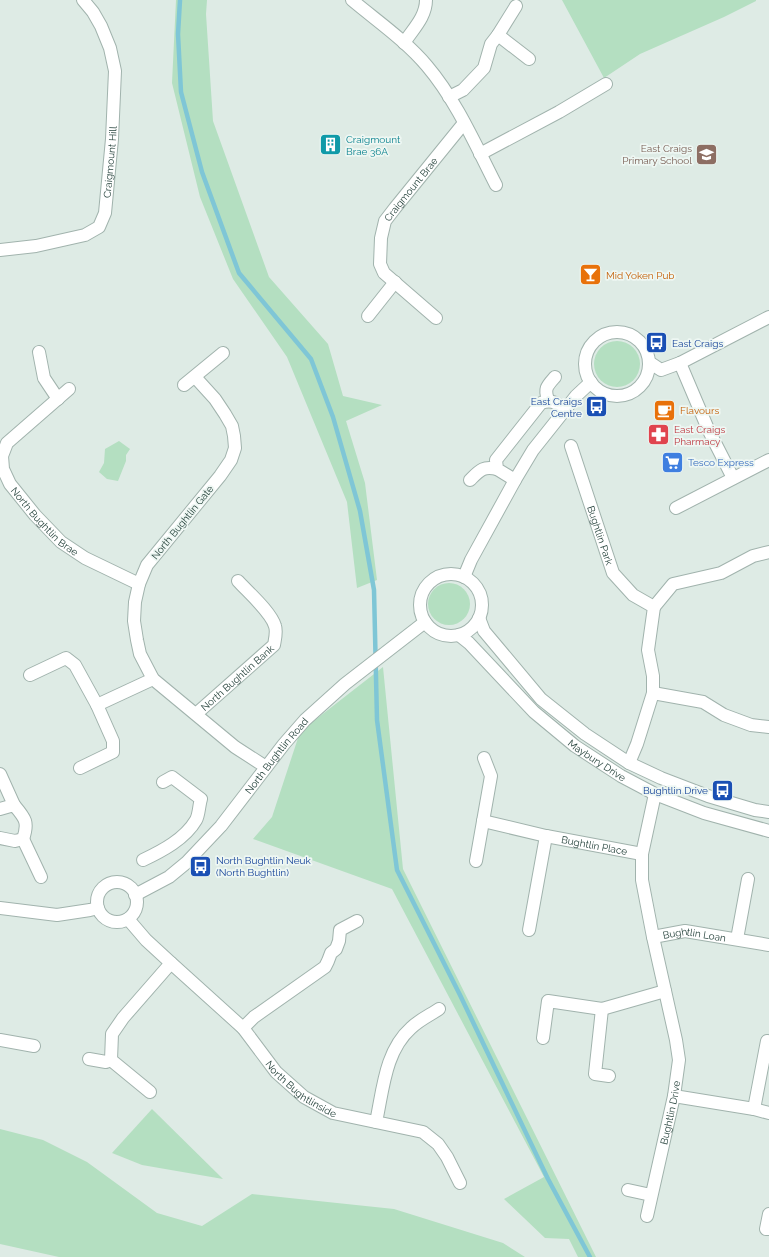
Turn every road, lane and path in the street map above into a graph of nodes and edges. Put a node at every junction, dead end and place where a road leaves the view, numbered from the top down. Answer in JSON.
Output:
{"nodes":[{"id":1,"x":83,"y":0,"type":"edge"},
{"id":2,"x":352,"y":0,"type":"edge"},
{"id":3,"x":426,"y":0,"type":"edge"},
{"id":4,"x":516,"y":6,"type":"dead end"},
{"id":5,"x":498,"y":35,"type":"junction"},
{"id":6,"x":404,"y":43,"type":"junction"},
{"id":7,"x":529,"y":59,"type":"dead end"},
{"id":8,"x":606,"y":84,"type":"dead end"},
{"id":9,"x":449,"y":97,"type":"junction"},
{"id":10,"x":464,"y":124,"type":"junction"},
{"id":11,"x":480,"y":154,"type":"junction"},
{"id":12,"x":496,"y":186,"type":"dead end"},
{"id":13,"x":0,"y":250,"type":"edge"},
{"id":14,"x":395,"y":282,"type":"junction"},
{"id":15,"x":368,"y":316,"type":"dead end"},
{"id":16,"x":769,"y":317,"type":"edge"},
{"id":17,"x":436,"y":318,"type":"dead end"},
{"id":18,"x":39,"y":352,"type":"dead end"},
{"id":19,"x":223,"y":353,"type":"dead end"},
{"id":20,"x":649,"y":362,"type":"junction"},
{"id":21,"x":680,"y":363,"type":"junction"},
{"id":22,"x":195,"y":377,"type":"junction"},
{"id":23,"x":554,"y":377,"type":"dead end"},
{"id":24,"x":591,"y":382,"type":"junction"},
{"id":25,"x":184,"y":385,"type":"dead end"},
{"id":26,"x":69,"y":389,"type":"dead end"},
{"id":27,"x":58,"y":399,"type":"junction"},
{"id":28,"x":548,"y":400,"type":"junction"},
{"id":29,"x":565,"y":409,"type":"junction"},
{"id":30,"x":570,"y":446,"type":"dead end"},
{"id":31,"x":769,"y":460,"type":"edge"},
{"id":32,"x":497,"y":469,"type":"junction"},
{"id":33,"x":733,"y":478,"type":"junction"},
{"id":34,"x":470,"y":480,"type":"dead end"},
{"id":35,"x":515,"y":480,"type":"junction"},
{"id":36,"x":676,"y":508,"type":"dead end"},
{"id":37,"x":769,"y":552,"type":"edge"},
{"id":38,"x":464,"y":577,"type":"junction"},
{"id":39,"x":238,"y":581,"type":"dead end"},
{"id":40,"x":139,"y":584,"type":"junction"},
{"id":41,"x":654,"y":607,"type":"junction"},
{"id":42,"x":479,"y":618,"type":"junction"},
{"id":43,"x":425,"y":622,"type":"junction"},
{"id":44,"x":459,"y":635,"type":"junction"},
{"id":45,"x":30,"y":676,"type":"dead end"},
{"id":46,"x":153,"y":679,"type":"junction"},
{"id":47,"x":653,"y":693,"type":"junction"},
{"id":48,"x":97,"y":705,"type":"junction"},
{"id":49,"x":196,"y":714,"type":"junction"},
{"id":50,"x":769,"y":727,"type":"edge"},
{"id":51,"x":484,"y":758,"type":"dead end"},
{"id":52,"x":629,"y":762,"type":"junction"},
{"id":53,"x":266,"y":767,"type":"junction"},
{"id":54,"x":80,"y":768,"type":"dead end"},
{"id":55,"x":0,"y":774,"type":"edge"},
{"id":56,"x":163,"y":782,"type":"dead end"},
{"id":57,"x":655,"y":794,"type":"junction"},
{"id":58,"x":14,"y":805,"type":"junction"},
{"id":59,"x":0,"y":809,"type":"edge"},
{"id":60,"x":769,"y":812,"type":"edge"},
{"id":61,"x":483,"y":821,"type":"junction"},
{"id":62,"x":769,"y":831,"type":"edge"},
{"id":63,"x":182,"y":836,"type":"junction"},
{"id":64,"x":546,"y":836,"type":"junction"},
{"id":65,"x":0,"y":838,"type":"edge"},
{"id":66,"x":23,"y":839,"type":"junction"},
{"id":67,"x":199,"y":851,"type":"junction"},
{"id":68,"x":642,"y":854,"type":"junction"},
{"id":69,"x":143,"y":860,"type":"dead end"},
{"id":70,"x":476,"y":861,"type":"dead end"},
{"id":71,"x":41,"y":877,"type":"dead end"},
{"id":72,"x":748,"y":879,"type":"dead end"},
{"id":73,"x":135,"y":895,"type":"junction"},
{"id":74,"x":0,"y":908,"type":"edge"},
{"id":75,"x":98,"y":908,"type":"junction"},
{"id":76,"x":128,"y":919,"type":"junction"},
{"id":77,"x":357,"y":921,"type":"dead end"},
{"id":78,"x":529,"y":930,"type":"dead end"},
{"id":79,"x":652,"y":937,"type":"junction"},
{"id":80,"x":737,"y":939,"type":"junction"},
{"id":81,"x":769,"y":945,"type":"edge"},
{"id":82,"x":170,"y":963,"type":"junction"},
{"id":83,"x":665,"y":991,"type":"junction"},
{"id":84,"x":439,"y":1009,"type":"dead end"},
{"id":85,"x":602,"y":1009,"type":"junction"},
{"id":86,"x":243,"y":1028,"type":"junction"},
{"id":87,"x":543,"y":1038,"type":"dead end"},
{"id":88,"x":0,"y":1040,"type":"edge"},
{"id":89,"x":766,"y":1041,"type":"dead end"},
{"id":90,"x":34,"y":1046,"type":"dead end"},
{"id":91,"x":89,"y":1059,"type":"dead end"},
{"id":92,"x":112,"y":1060,"type":"junction"},
{"id":93,"x":609,"y":1076,"type":"dead end"},
{"id":94,"x":150,"y":1092,"type":"dead end"},
{"id":95,"x":674,"y":1096,"type":"junction"},
{"id":96,"x":754,"y":1109,"type":"junction"},
{"id":97,"x":769,"y":1113,"type":"edge"},
{"id":98,"x":376,"y":1122,"type":"junction"},
{"id":99,"x":460,"y":1183,"type":"dead end"},
{"id":100,"x":628,"y":1190,"type":"dead end"},
{"id":101,"x":651,"y":1195,"type":"junction"},
{"id":102,"x":769,"y":1214,"type":"edge"},
{"id":103,"x":647,"y":1216,"type":"dead end"},
{"id":104,"x":769,"y":1229,"type":"edge"}],
"edges":[{"from":1,"to":13,"type":"street","name":"Craigmount Hill"},
{"from":2,"to":6,"type":"street"},
{"from":3,"to":6,"type":"street"},
{"from":4,"to":5,"type":"street"},
{"from":5,"to":7,"type":"street"},
{"from":5,"to":9,"type":"street"},
{"from":6,"to":9,"type":"street"},
{"from":8,"to":11,"type":"street"},
{"from":9,"to":10,"type":"street"},
{"from":10,"to":11,"type":"street"},
{"from":10,"to":14,"type":"street","name":"Craigmount Brae"},
{"from":11,"to":12,"type":"street"},
{"from":14,"to":15,"type":"street"},
{"from":14,"to":17,"type":"street","name":"Craigmount Brae"},
{"from":16,"to":21,"type":"street"},
{"from":18,"to":27,"type":"street"},
{"from":19,"to":22,"type":"street"},
{"from":20,"to":21,"type":"street"},
{"from":20,"to":24,"type":"street"},
{"from":20,"to":24,"type":"street"},
{"from":21,"to":33,"type":"street"},
{"from":22,"to":25,"type":"street"},
{"from":22,"to":40,"type":"street","name":"North Bughtlin Gate"},
{"from":23,"to":28,"type":"street"},
{"from":24,"to":29,"type":"street"},
{"from":26,"to":27,"type":"street","name":"North Bughtlin Brae"},
{"from":27,"to":40,"type":"street","name":"North Bughtlin Brae"},
{"from":28,"to":29,"type":"street"},
{"from":28,"to":32,"type":"street"},
{"from":29,"to":35,"type":"street"},
{"from":30,"to":41,"type":"street","name":"Bughtlin Park"},
{"from":31,"to":33,"type":"street"},
{"from":32,"to":34,"type":"street"},
{"from":32,"to":35,"type":"street"},
{"from":33,"to":36,"type":"street"},
{"from":35,"to":38,"type":"street"},
{"from":37,"to":41,"type":"street"},
{"from":38,"to":42,"type":"street"},
{"from":38,"to":43,"type":"street"},
{"from":39,"to":49,"type":"street","name":"North Bughtlin Bank"},
{"from":40,"to":46,"type":"street","name":"North Bughtlin Gate"},
{"from":41,"to":47,"type":"street"},
{"from":42,"to":44,"type":"street"},
{"from":42,"to":52,"type":"street","name":"Maybury Drive"},
{"from":43,"to":44,"type":"street"},
{"from":43,"to":53,"type":"street","name":"North Bughtlin Road"},
{"from":44,"to":57,"type":"street","name":"Maybury Drive"},
{"from":45,"to":48,"type":"street"},
{"from":46,"to":48,"type":"street"},
{"from":46,"to":49,"type":"street","name":"North Bughtlin Gate"},
{"from":47,"to":50,"type":"street"},
{"from":47,"to":52,"type":"street"},
{"from":48,"to":54,"type":"street"},
{"from":49,"to":53,"type":"street","name":"North Bughtlin Gate"},
{"from":51,"to":61,"type":"street"},
{"from":52,"to":60,"type":"street","name":"Maybury Drive"},
{"from":53,"to":67,"type":"street","name":"North Bughtlin Road"},
{"from":55,"to":58,"type":"street"},
{"from":56,"to":63,"type":"street"},
{"from":57,"to":62,"type":"street","name":"Maybury Drive"},
{"from":57,"to":68,"type":"street","name":"Bughtlin Drive"},
{"from":58,"to":59,"type":"street"},
{"from":58,"to":66,"type":"street"},
{"from":61,"to":64,"type":"street","name":"Bughtlin Place"},
{"from":61,"to":70,"type":"street"},
{"from":63,"to":67,"type":"street"},
{"from":63,"to":69,"type":"street"},
{"from":64,"to":68,"type":"street","name":"Bughtlin Place"},
{"from":64,"to":78,"type":"street"},
{"from":65,"to":66,"type":"street"},
{"from":66,"to":71,"type":"street"},
{"from":67,"to":73,"type":"street","name":"North Bughtlin Road"},
{"from":68,"to":79,"type":"street","name":"Bughtlin Drive"},
{"from":72,"to":80,"type":"street","name":"Bughtlin Loan"},
{"from":73,"to":75,"type":"street"},
{"from":73,"to":76,"type":"street"},
{"from":74,"to":75,"type":"street"},
{"from":75,"to":76,"type":"street"},
{"from":76,"to":82,"type":"street","name":"North Bughtlinside"},
{"from":77,"to":86,"type":"street"},
{"from":79,"to":80,"type":"street","name":"Bughtlin Loan"},
{"from":79,"to":83,"type":"street","name":"Bughtlin Drive"},
{"from":80,"to":81,"type":"street","name":"Bughtlin Loan"},
{"from":82,"to":86,"type":"street","name":"North Bughtlinside"},
{"from":82,"to":92,"type":"street"},
{"from":83,"to":85,"type":"street"},
{"from":83,"to":95,"type":"street","name":"Bughtlin Drive"},
{"from":84,"to":98,"type":"street"},
{"from":85,"to":87,"type":"street"},
{"from":85,"to":93,"type":"street"},
{"from":86,"to":98,"type":"street","name":"North Bughtlinside"},
{"from":88,"to":90,"type":"street"},
{"from":89,"to":96,"type":"street"},
{"from":91,"to":92,"type":"street"},
{"from":92,"to":94,"type":"street"},
{"from":95,"to":96,"type":"street"},
{"from":95,"to":101,"type":"street","name":"Bughtlin Drive"},
{"from":96,"to":97,"type":"street"},
{"from":98,"to":99,"type":"street","name":"North Bughtlinside"},
{"from":100,"to":101,"type":"street"},
{"from":101,"to":103,"type":"street","name":"Bughtlin Drive"},
{"from":102,"to":104,"type":"street"}]}
